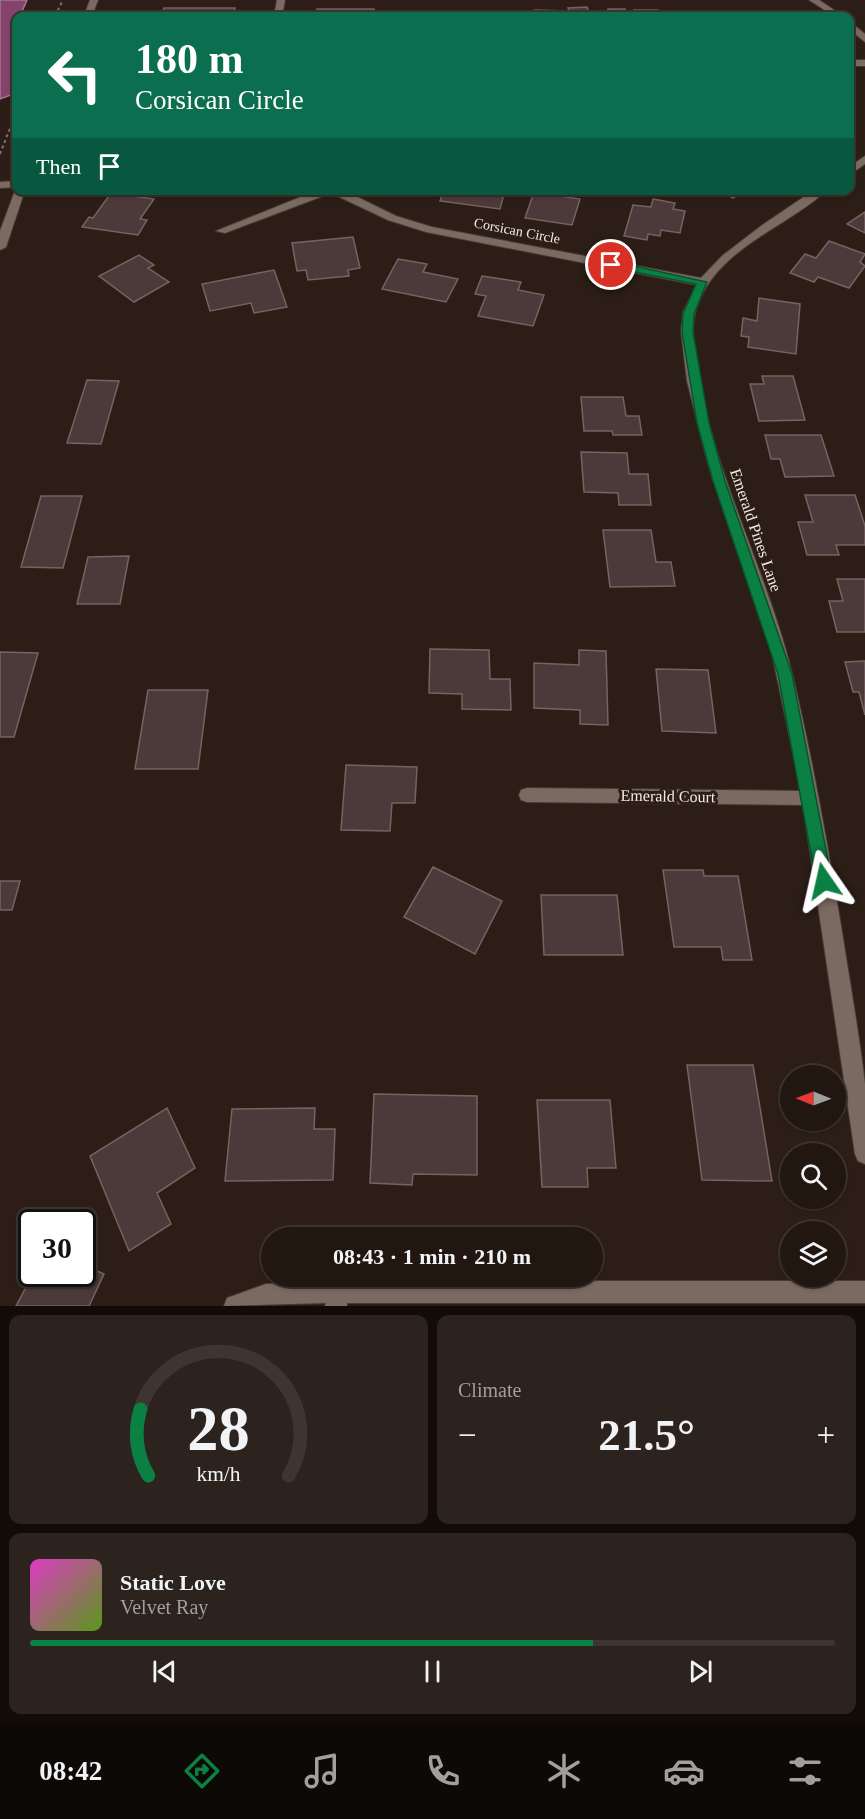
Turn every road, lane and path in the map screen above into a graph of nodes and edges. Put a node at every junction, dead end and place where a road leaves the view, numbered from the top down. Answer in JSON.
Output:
{"nodes":[{"id":1,"x":813,"y":0,"type":"edge"},
{"id":2,"x":832,"y":12,"type":"edge"},
{"id":3,"x":854,"y":29,"type":"edge"},
{"id":4,"x":865,"y":39,"type":"edge"},
{"id":5,"x":12,"y":122,"type":"edge"},
{"id":6,"x":0,"y":154,"type":"edge"},
{"id":7,"x":18,"y":195,"type":"edge"},
{"id":8,"x":317,"y":195,"type":"edge"},
{"id":9,"x":342,"y":195,"type":"edge"},
{"id":10,"x":815,"y":195,"type":"edge"},
{"id":11,"x":220,"y":231,"type":"dead end"},
{"id":12,"x":0,"y":247,"type":"edge"},
{"id":13,"x":702,"y":282,"type":"junction"},
{"id":14,"x":527,"y":795,"type":"dead end"},
{"id":15,"x":808,"y":798,"type":"junction"},
{"id":16,"x":865,"y":1154,"type":"edge"},
{"id":17,"x":865,"y":1293,"type":"edge"},
{"id":18,"x":336,"y":1299,"type":"edge"},
{"id":19,"x":235,"y":1306,"type":"edge"}],
"edges":[{"from":1,"to":2,"type":"street"},
{"from":3,"to":4,"type":"street"},
{"from":5,"to":6,"type":"path"},
{"from":7,"to":12,"type":"street"},
{"from":8,"to":11,"type":"street"},
{"from":9,"to":13,"type":"street","name":"Corsican Circle"},
{"from":10,"to":13,"type":"street","name":"Emerald Pines Lane"},
{"from":13,"to":15,"type":"street","name":"Emerald Pines Lane"},
{"from":14,"to":15,"type":"street","name":"Emerald Court"},
{"from":15,"to":16,"type":"street","name":"Emerald Pines Lane"},
{"from":17,"to":18,"type":"street"},
{"from":18,"to":19,"type":"street"}]}
